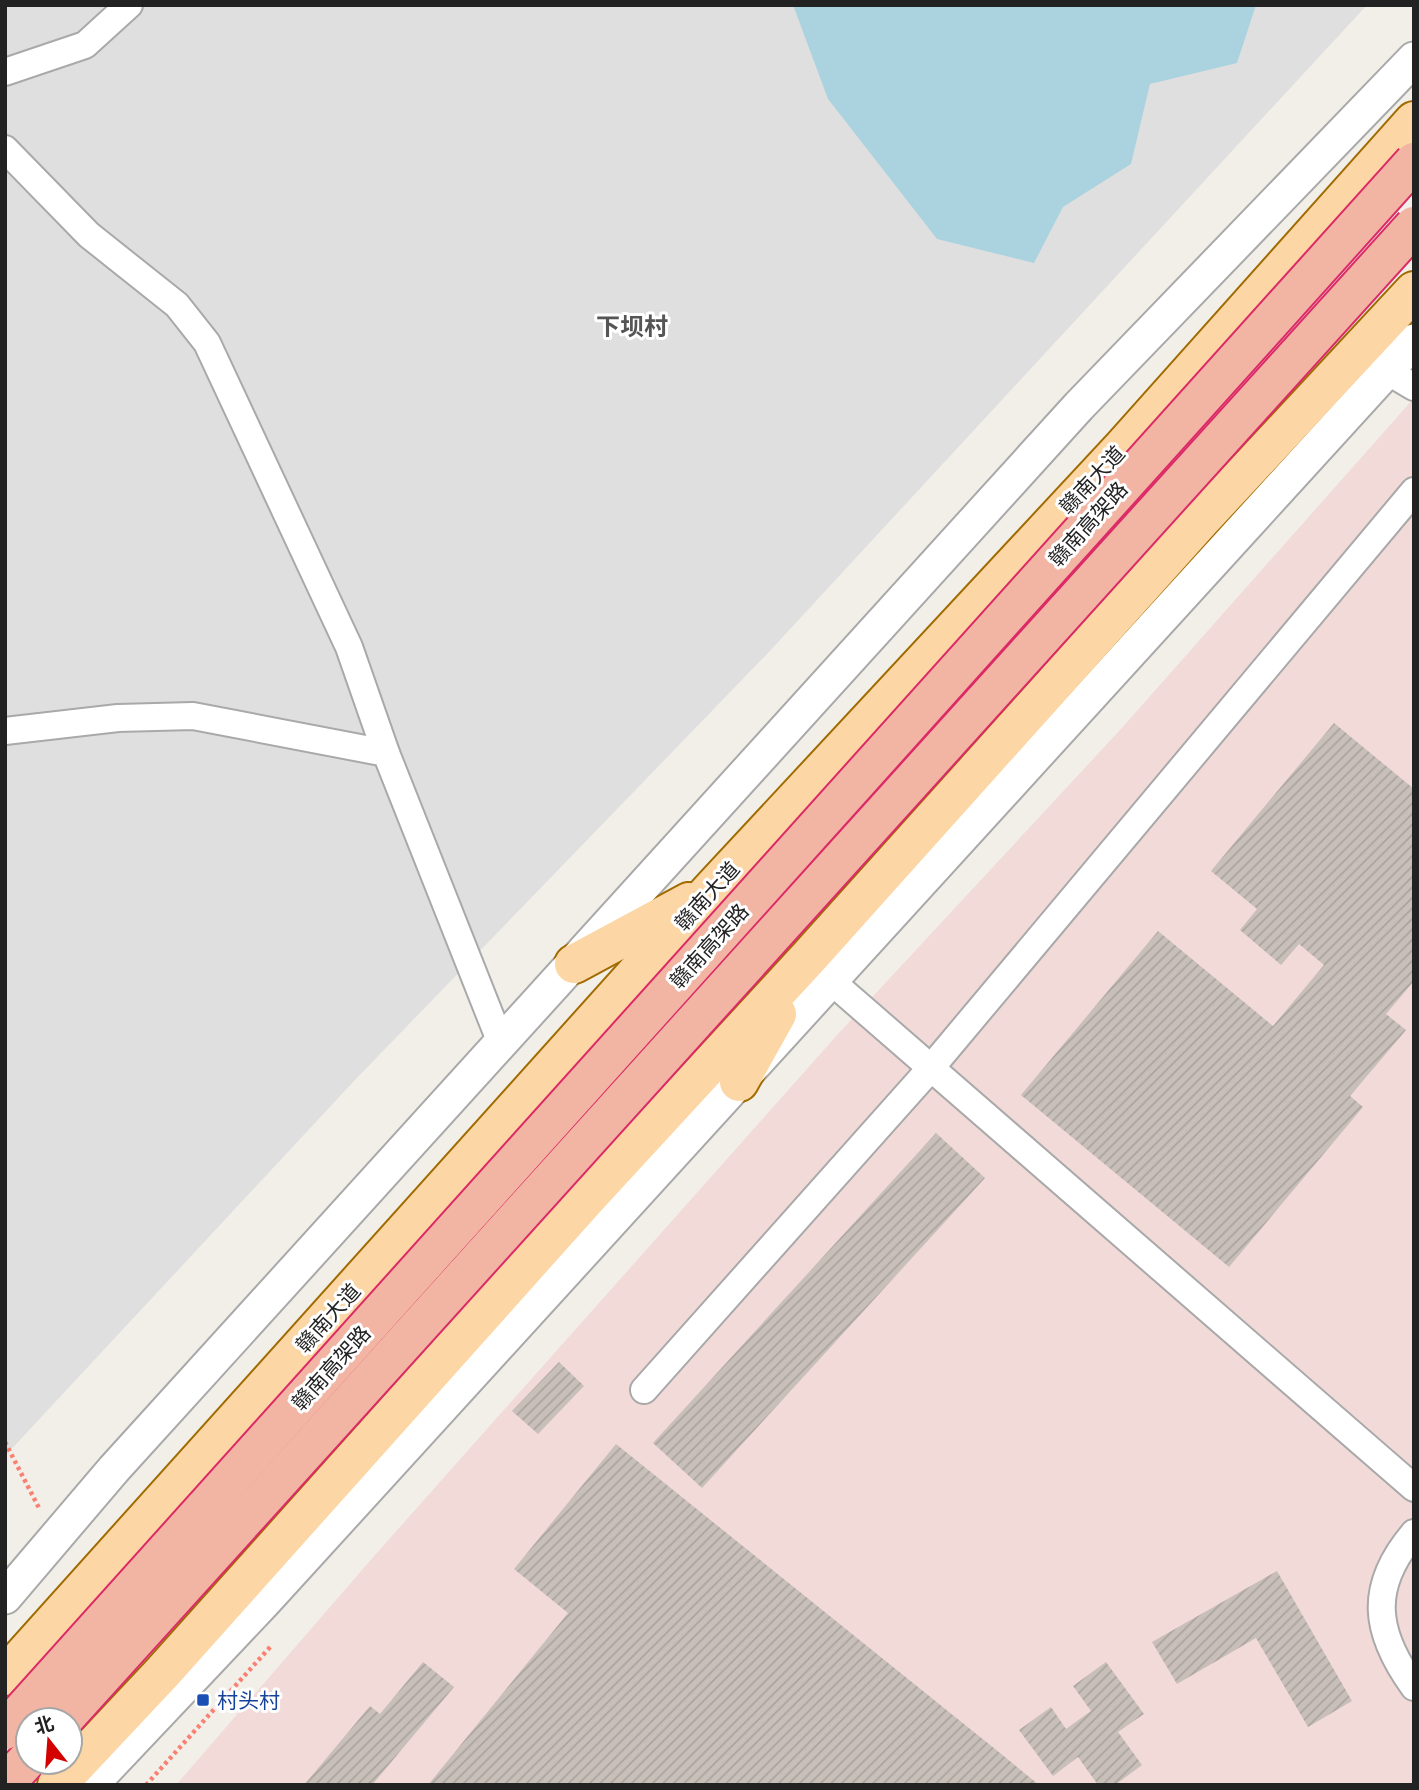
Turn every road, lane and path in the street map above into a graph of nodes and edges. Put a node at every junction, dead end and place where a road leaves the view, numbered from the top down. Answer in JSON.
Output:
{"nodes":[{"id":1,"x":129,"y":5,"type":"edge"},
{"id":2,"x":1414,"y":60,"type":"edge"},
{"id":3,"x":5,"y":72,"type":"edge"},
{"id":4,"x":1414,"y":93,"type":"edge"},
{"id":5,"x":1414,"y":121,"type":"edge"},
{"id":6,"x":5,"y":149,"type":"edge"},
{"id":7,"x":1414,"y":162,"type":"edge"},
{"id":8,"x":1375,"y":165,"type":"junction"},
{"id":9,"x":1414,"y":226,"type":"edge"},
{"id":10,"x":1414,"y":291,"type":"edge"},
{"id":11,"x":1414,"y":341,"type":"edge"},
{"id":12,"x":1400,"y":379,"type":"edge"},
{"id":13,"x":1123,"y":447,"type":"junction"},
{"id":14,"x":1414,"y":491,"type":"edge"},
{"id":15,"x":1200,"y":521,"type":"junction"},
{"id":16,"x":5,"y":731,"type":"edge"},
{"id":17,"x":386,"y":753,"type":"junction"},
{"id":18,"x":712,"y":889,"type":"junction"},
{"id":19,"x":574,"y":964,"type":"junction"},
{"id":20,"x":820,"y":969,"type":"junction"},
{"id":21,"x":501,"y":1043,"type":"junction"},
{"id":22,"x":930,"y":1069,"type":"junction"},
{"id":23,"x":738,"y":1082,"type":"joint"},
{"id":24,"x":644,"y":1390,"type":"dead end"},
{"id":25,"x":5,"y":1442,"type":"edge"},
{"id":26,"x":1414,"y":1488,"type":"edge"},
{"id":27,"x":31,"y":1518,"type":"dead end"},
{"id":28,"x":1414,"y":1533,"type":"edge"},
{"id":29,"x":5,"y":1597,"type":"edge"},
{"id":30,"x":163,"y":1672,"type":"junction"},
{"id":31,"x":5,"y":1676,"type":"edge"},
{"id":32,"x":1414,"y":1686,"type":"edge"},
{"id":33,"x":76,"y":1706,"type":"edge"},
{"id":34,"x":5,"y":1730,"type":"edge"},
{"id":35,"x":94,"y":1783,"type":"edge"},
{"id":36,"x":57,"y":1785,"type":"edge"}],
"edges":[{"from":1,"to":3,"type":"street"},
{"from":2,"to":19,"type":"street"},
{"from":4,"to":8,"type":"main road"},
{"from":5,"to":8,"type":"main road","name":"赣南大道"},
{"from":6,"to":17,"type":"street"},
{"from":7,"to":34,"type":"highway","name":"赣南高架路","bridge":true},
{"from":8,"to":13,"type":"main road","name":"赣南大道"},
{"from":9,"to":33,"type":"highway","name":"赣南高架路","bridge":true},
{"from":10,"to":15,"type":"main road"},
{"from":11,"to":12,"type":"street"},
{"from":12,"to":20,"type":"street"},
{"from":13,"to":15,"type":"main road"},
{"from":13,"to":18,"type":"main road","name":"赣南大道"},
{"from":14,"to":22,"type":"street"},
{"from":15,"to":20,"type":"main road"},
{"from":16,"to":17,"type":"street"},
{"from":17,"to":21,"type":"street"},
{"from":18,"to":19,"type":"main road"},
{"from":18,"to":31,"type":"main road","name":"赣南大道"},
{"from":19,"to":21,"type":"street"},
{"from":20,"to":22,"type":"street"},
{"from":20,"to":23,"type":"main road"},
{"from":20,"to":30,"type":"main road"},
{"from":21,"to":29,"type":"street"},
{"from":22,"to":24,"type":"street"},
{"from":22,"to":26,"type":"street"},
{"from":23,"to":35,"type":"street"},
{"from":25,"to":27,"type":"path"},
{"from":28,"to":32,"type":"street"},
{"from":30,"to":35,"type":"main road"},
{"from":30,"to":36,"type":"main road"}]}
